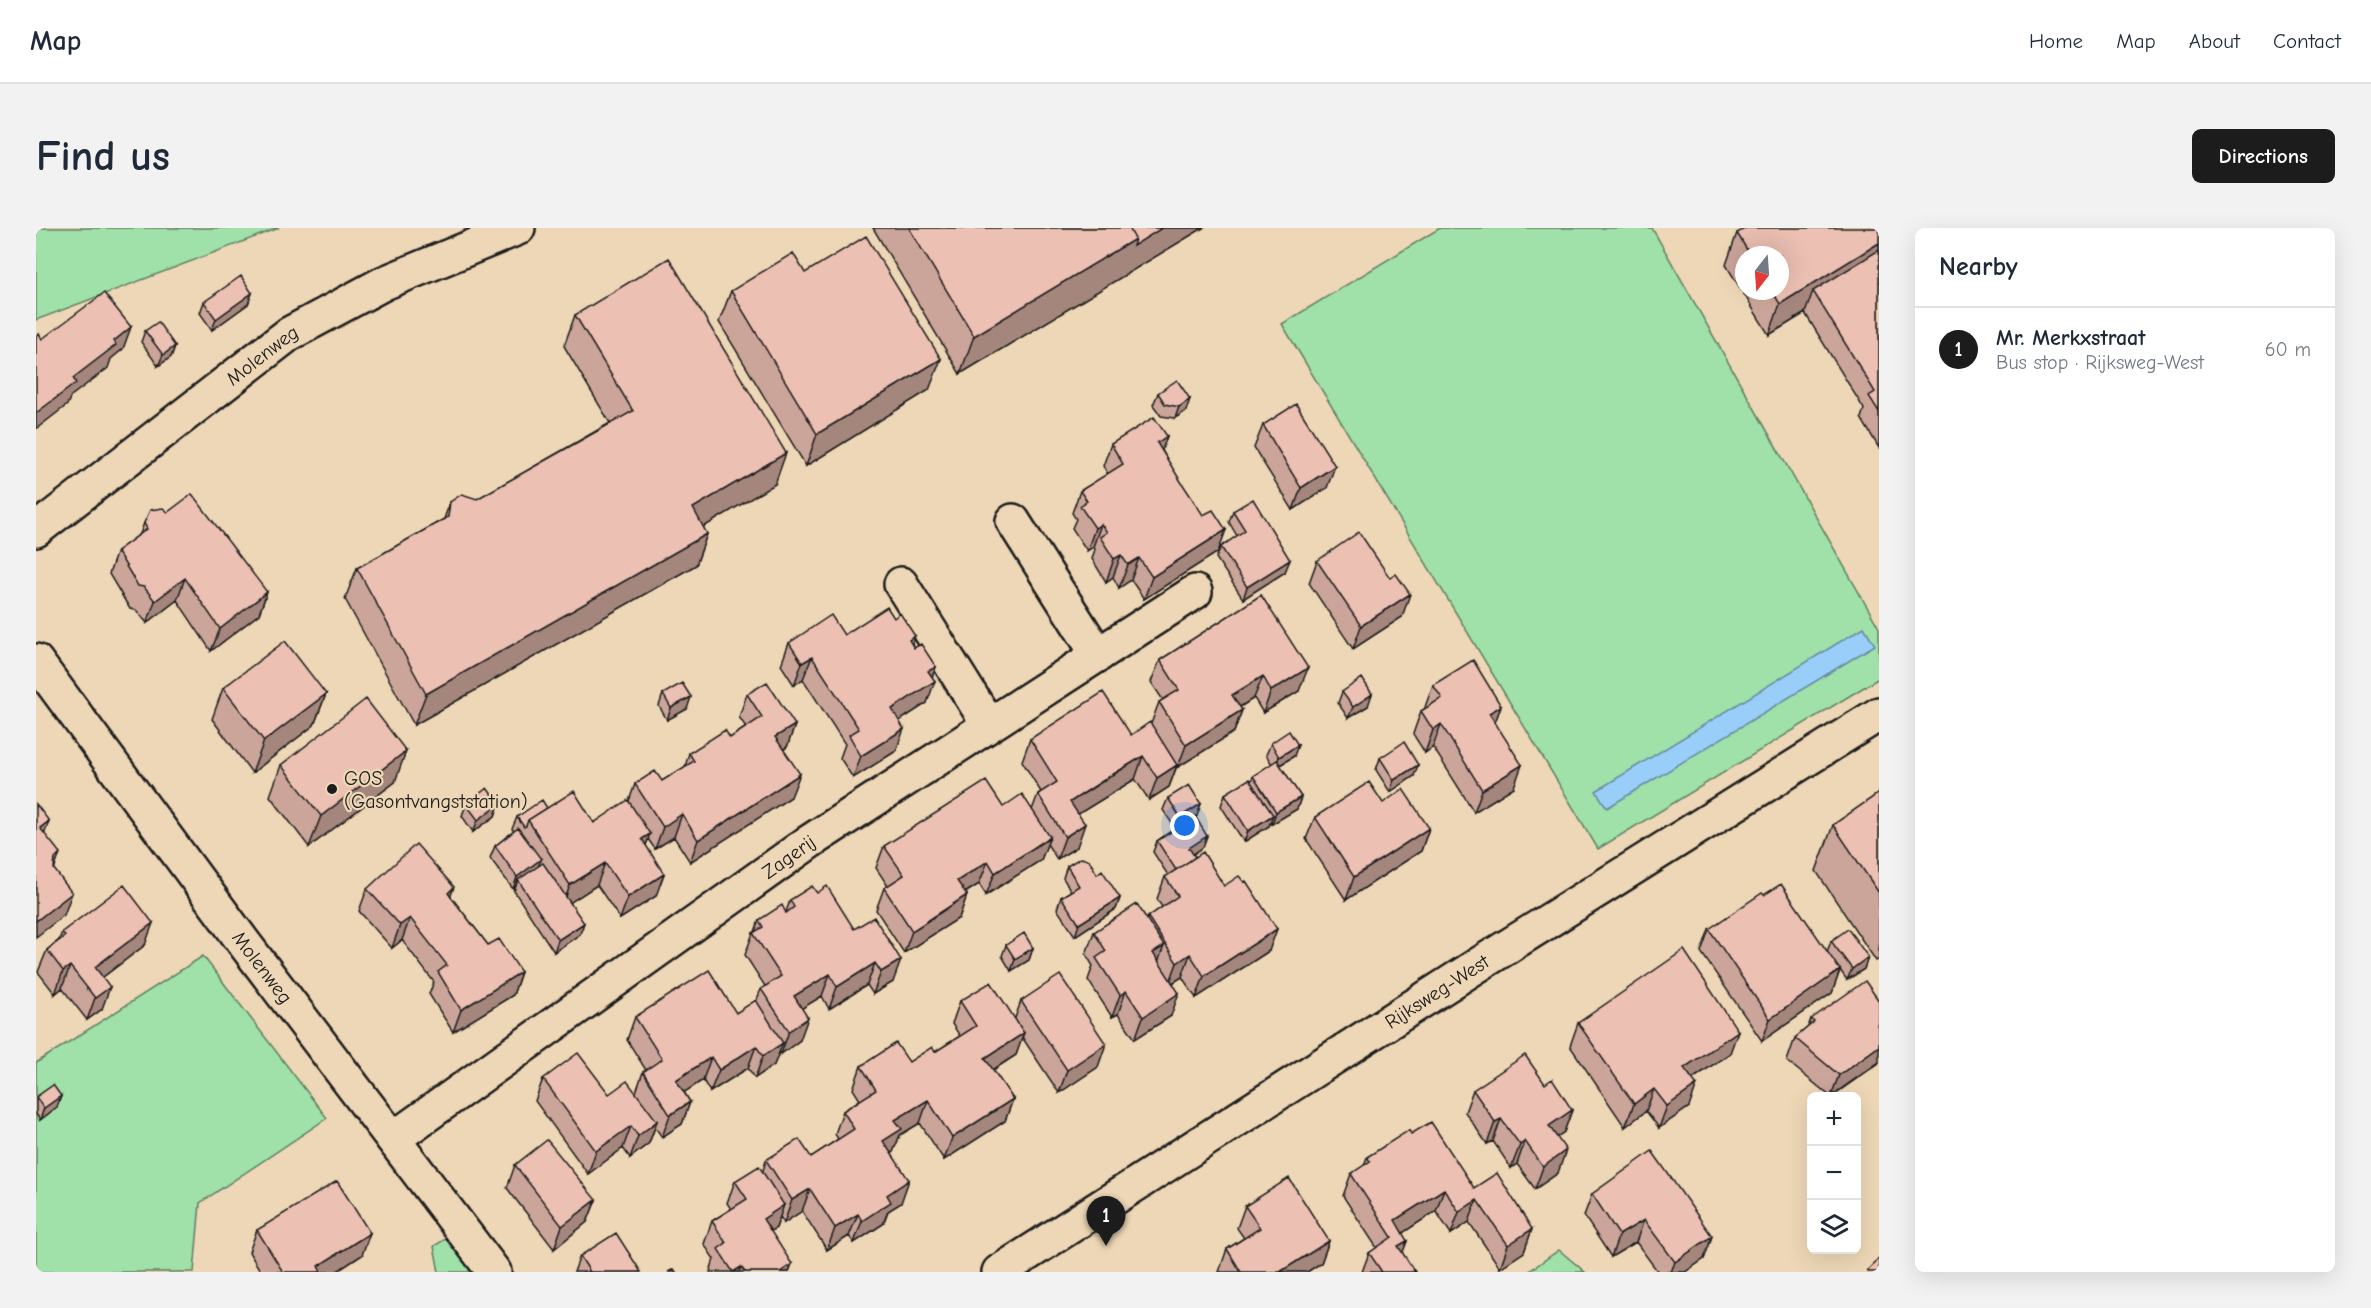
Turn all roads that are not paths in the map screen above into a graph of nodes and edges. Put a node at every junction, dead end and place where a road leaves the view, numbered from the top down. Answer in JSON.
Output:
{"nodes":[{"id":1,"x":518,"y":228,"type":"edge"},
{"id":2,"x":1013,"y":521,"type":"dead end"},
{"id":3,"x":36,"y":530,"type":"edge"},
{"id":4,"x":901,"y":584,"type":"dead end"},
{"id":5,"x":1195,"y":592,"type":"dead end"},
{"id":6,"x":1098,"y":655,"type":"junction"},
{"id":7,"x":36,"y":661,"type":"edge"},
{"id":8,"x":1879,"y":714,"type":"edge"},
{"id":9,"x":989,"y":725,"type":"junction"},
{"id":10,"x":393,"y":1139,"type":"junction"},
{"id":11,"x":494,"y":1272,"type":"edge"},
{"id":12,"x":999,"y":1272,"type":"edge"}],
"edges":[{"from":1,"to":3,"type":"street","name":"Molenweg"},
{"from":2,"to":6,"type":"street"},
{"from":4,"to":9,"type":"street"},
{"from":5,"to":6,"type":"street","name":"Zagerij"},
{"from":6,"to":9,"type":"street","name":"Zagerij"},
{"from":7,"to":10,"type":"street","name":"Molenweg"},
{"from":8,"to":12,"type":"street","name":"Rijksweg-West"},
{"from":9,"to":10,"type":"street","name":"Zagerij"},
{"from":10,"to":11,"type":"street","name":"Molenweg"}]}
